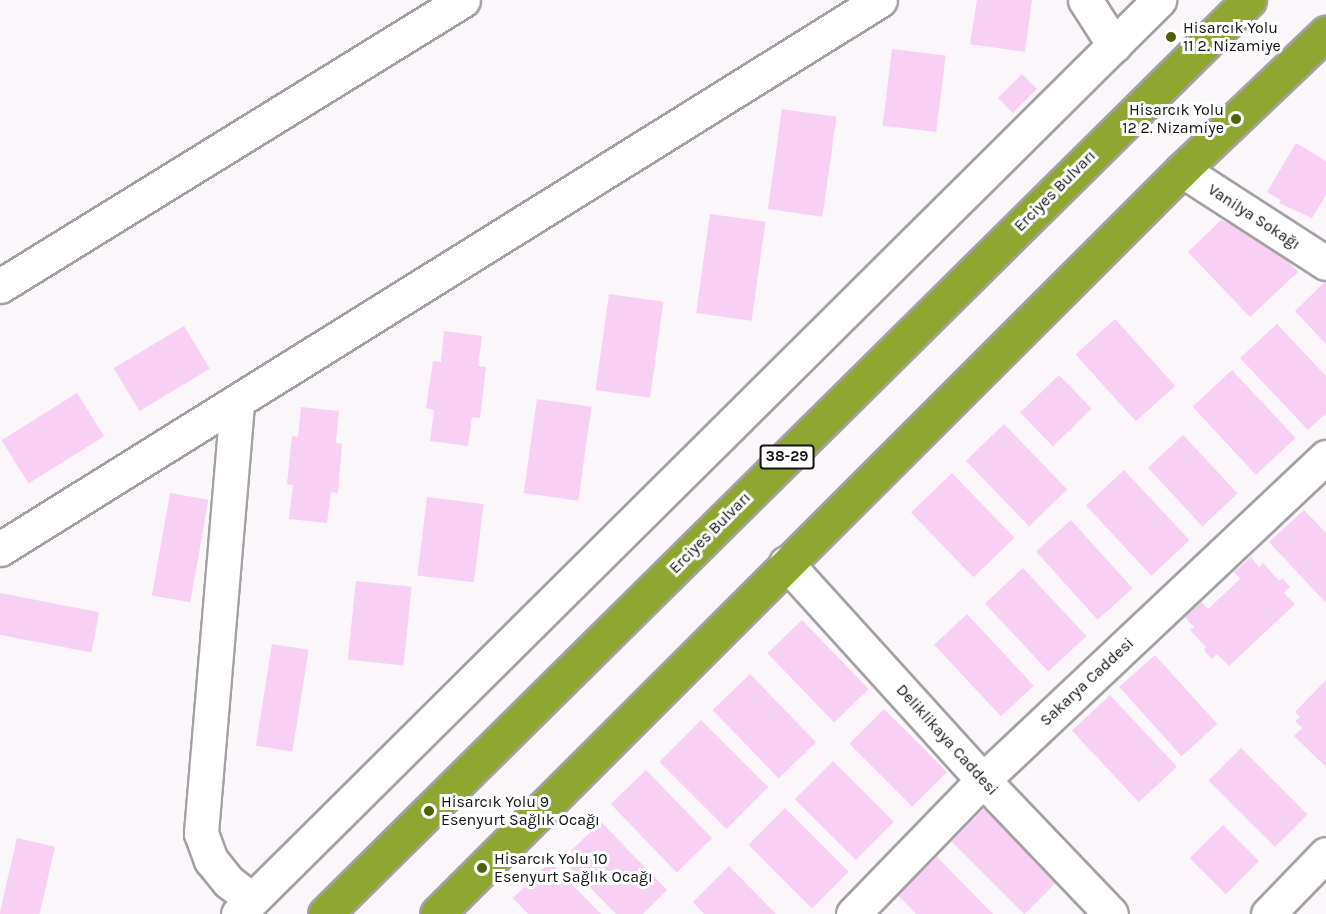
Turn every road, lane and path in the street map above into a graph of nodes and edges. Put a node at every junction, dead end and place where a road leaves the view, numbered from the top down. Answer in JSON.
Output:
{"nodes":[{"id":1,"x":464,"y":0,"type":"edge"},
{"id":2,"x":880,"y":0,"type":"edge"},
{"id":3,"x":1085,"y":0,"type":"edge"},
{"id":4,"x":1159,"y":0,"type":"edge"},
{"id":5,"x":1249,"y":0,"type":"edge"},
{"id":6,"x":1326,"y":33,"type":"edge"},
{"id":7,"x":1114,"y":45,"type":"junction"},
{"id":8,"x":1182,"y":170,"type":"junction"},
{"id":9,"x":1326,"y":263,"type":"edge"},
{"id":10,"x":0,"y":286,"type":"edge"},
{"id":11,"x":237,"y":404,"type":"junction"},
{"id":12,"x":1326,"y":457,"type":"edge"},
{"id":13,"x":0,"y":549,"type":"edge"},
{"id":14,"x":786,"y":563,"type":"junction"},
{"id":15,"x":983,"y":780,"type":"junction"},
{"id":16,"x":1326,"y":854,"type":"edge"},
{"id":17,"x":245,"y":907,"type":"edge"},
{"id":18,"x":325,"y":914,"type":"edge"},
{"id":19,"x":437,"y":914,"type":"edge"},
{"id":20,"x":853,"y":914,"type":"edge"},
{"id":21,"x":1111,"y":914,"type":"edge"},
{"id":22,"x":1268,"y":914,"type":"edge"}],
"edges":[{"from":1,"to":10,"type":"street"},
{"from":2,"to":11,"type":"street"},
{"from":3,"to":7,"type":"street"},
{"from":4,"to":7,"type":"street"},
{"from":5,"to":18,"type":"highway","name":"Erciyes Bulvarı","number":"38-29"},
{"from":6,"to":8,"type":"highway"},
{"from":7,"to":17,"type":"street"},
{"from":8,"to":9,"type":"street","name":"Vanilya Sokağı"},
{"from":8,"to":14,"type":"highway"},
{"from":11,"to":13,"type":"street"},
{"from":11,"to":17,"type":"street"},
{"from":12,"to":15,"type":"street","name":"Sakarya Caddesi"},
{"from":14,"to":15,"type":"street","name":"Deliklikaya Caddesi"},
{"from":14,"to":19,"type":"highway"},
{"from":15,"to":20,"type":"street","name":"Sakarya Caddesi"},
{"from":15,"to":21,"type":"street","name":"Deliklikaya Caddesi"},
{"from":16,"to":22,"type":"street"}]}
